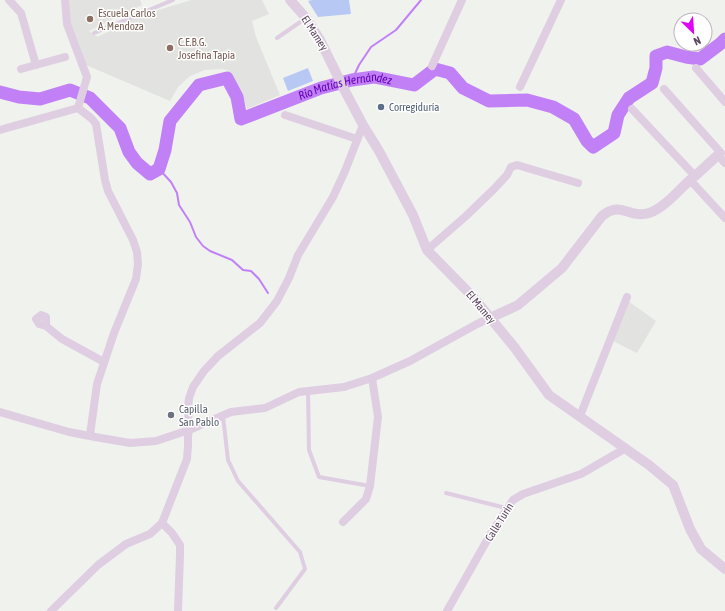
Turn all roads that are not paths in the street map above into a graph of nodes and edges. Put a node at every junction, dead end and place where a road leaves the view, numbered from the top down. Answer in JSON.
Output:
{"nodes":[{"id":1,"x":9,"y":0,"type":"edge"},
{"id":2,"x":65,"y":0,"type":"edge"},
{"id":3,"x":173,"y":0,"type":"edge"},
{"id":4,"x":290,"y":0,"type":"edge"},
{"id":5,"x":462,"y":0,"type":"edge"},
{"id":6,"x":561,"y":0,"type":"edge"},
{"id":7,"x":306,"y":18,"type":"junction"},
{"id":8,"x":94,"y":33,"type":"dead end"},
{"id":9,"x":277,"y":38,"type":"dead end"},
{"id":10,"x":65,"y":57,"type":"dead end"},
{"id":11,"x":36,"y":65,"type":"junction"},
{"id":12,"x":432,"y":66,"type":"dead end"},
{"id":13,"x":696,"y":68,"type":"dead end"},
{"id":14,"x":22,"y":69,"type":"dead end"},
{"id":15,"x":520,"y":87,"type":"dead end"},
{"id":16,"x":664,"y":89,"type":"dead end"},
{"id":17,"x":725,"y":102,"type":"edge"},
{"id":18,"x":79,"y":104,"type":"junction"},
{"id":19,"x":632,"y":108,"type":"dead end"},
{"id":20,"x":285,"y":115,"type":"dead end"},
{"id":21,"x":363,"y":125,"type":"junction"},
{"id":22,"x":0,"y":130,"type":"edge"},
{"id":23,"x":357,"y":139,"type":"junction"},
{"id":24,"x":722,"y":155,"type":"edge"},
{"id":25,"x":692,"y":178,"type":"junction"},
{"id":26,"x":578,"y":183,"type":"dead end"},
{"id":27,"x":725,"y":218,"type":"edge"},
{"id":28,"x":427,"y":250,"type":"junction"},
{"id":29,"x":627,"y":297,"type":"dead end"},
{"id":30,"x":490,"y":318,"type":"junction"},
{"id":31,"x":46,"y":326,"type":"dead end"},
{"id":32,"x":104,"y":362,"type":"junction"},
{"id":33,"x":372,"y":378,"type":"junction"},
{"id":34,"x":308,"y":390,"type":"junction"},
{"id":35,"x":0,"y":412,"type":"edge"},
{"id":36,"x":222,"y":416,"type":"junction"},
{"id":37,"x":580,"y":416,"type":"junction"},
{"id":38,"x":189,"y":430,"type":"junction"},
{"id":39,"x":90,"y":435,"type":"junction"},
{"id":40,"x":626,"y":448,"type":"junction"},
{"id":41,"x":370,"y":486,"type":"junction"},
{"id":42,"x":446,"y":494,"type":"dead end"},
{"id":43,"x":506,"y":508,"type":"junction"},
{"id":44,"x":342,"y":522,"type":"dead end"},
{"id":45,"x":162,"y":523,"type":"junction"},
{"id":46,"x":725,"y":569,"type":"edge"},
{"id":47,"x":276,"y":608,"type":"dead end"},
{"id":48,"x":51,"y":611,"type":"edge"},
{"id":49,"x":178,"y":611,"type":"edge"},
{"id":50,"x":447,"y":611,"type":"edge"}],
"edges":[{"from":1,"to":11,"type":"street"},
{"from":2,"to":18,"type":"street"},
{"from":3,"to":8,"type":"lane"},
{"from":4,"to":7,"type":"street","name":"El Mamey"},
{"from":5,"to":12,"type":"street"},
{"from":6,"to":15,"type":"street"},
{"from":7,"to":9,"type":"lane"},
{"from":7,"to":21,"type":"street","name":"El Mamey"},
{"from":10,"to":11,"type":"street"},
{"from":11,"to":14,"type":"street"},
{"from":13,"to":17,"type":"street"},
{"from":16,"to":24,"type":"street"},
{"from":18,"to":22,"type":"street"},
{"from":18,"to":32,"type":"street"},
{"from":19,"to":25,"type":"street"},
{"from":20,"to":23,"type":"street"},
{"from":21,"to":23,"type":"street"},
{"from":21,"to":28,"type":"street","name":"El Mamey"},
{"from":23,"to":38,"type":"street"},
{"from":24,"to":25,"type":"street"},
{"from":25,"to":27,"type":"street"},
{"from":25,"to":30,"type":"street"},
{"from":26,"to":28,"type":"street"},
{"from":28,"to":30,"type":"street","name":"El Mamey"},
{"from":29,"to":37,"type":"street"},
{"from":30,"to":33,"type":"street"},
{"from":30,"to":37,"type":"street","name":"El Mamey"},
{"from":31,"to":32,"type":"street"},
{"from":32,"to":39,"type":"street"},
{"from":33,"to":34,"type":"street"},
{"from":33,"to":41,"type":"street"},
{"from":34,"to":36,"type":"street"},
{"from":34,"to":41,"type":"lane"},
{"from":35,"to":39,"type":"street"},
{"from":36,"to":38,"type":"street"},
{"from":36,"to":47,"type":"lane"},
{"from":37,"to":40,"type":"street","name":"El Mamey"},
{"from":38,"to":39,"type":"street"},
{"from":38,"to":45,"type":"street"},
{"from":40,"to":43,"type":"street","name":"Calle Turin"},
{"from":40,"to":46,"type":"street","name":"El Mamey"},
{"from":41,"to":44,"type":"street"},
{"from":42,"to":43,"type":"lane"},
{"from":43,"to":50,"type":"street","name":"Calle Turin"},
{"from":45,"to":48,"type":"street"},
{"from":45,"to":49,"type":"street"}]}
